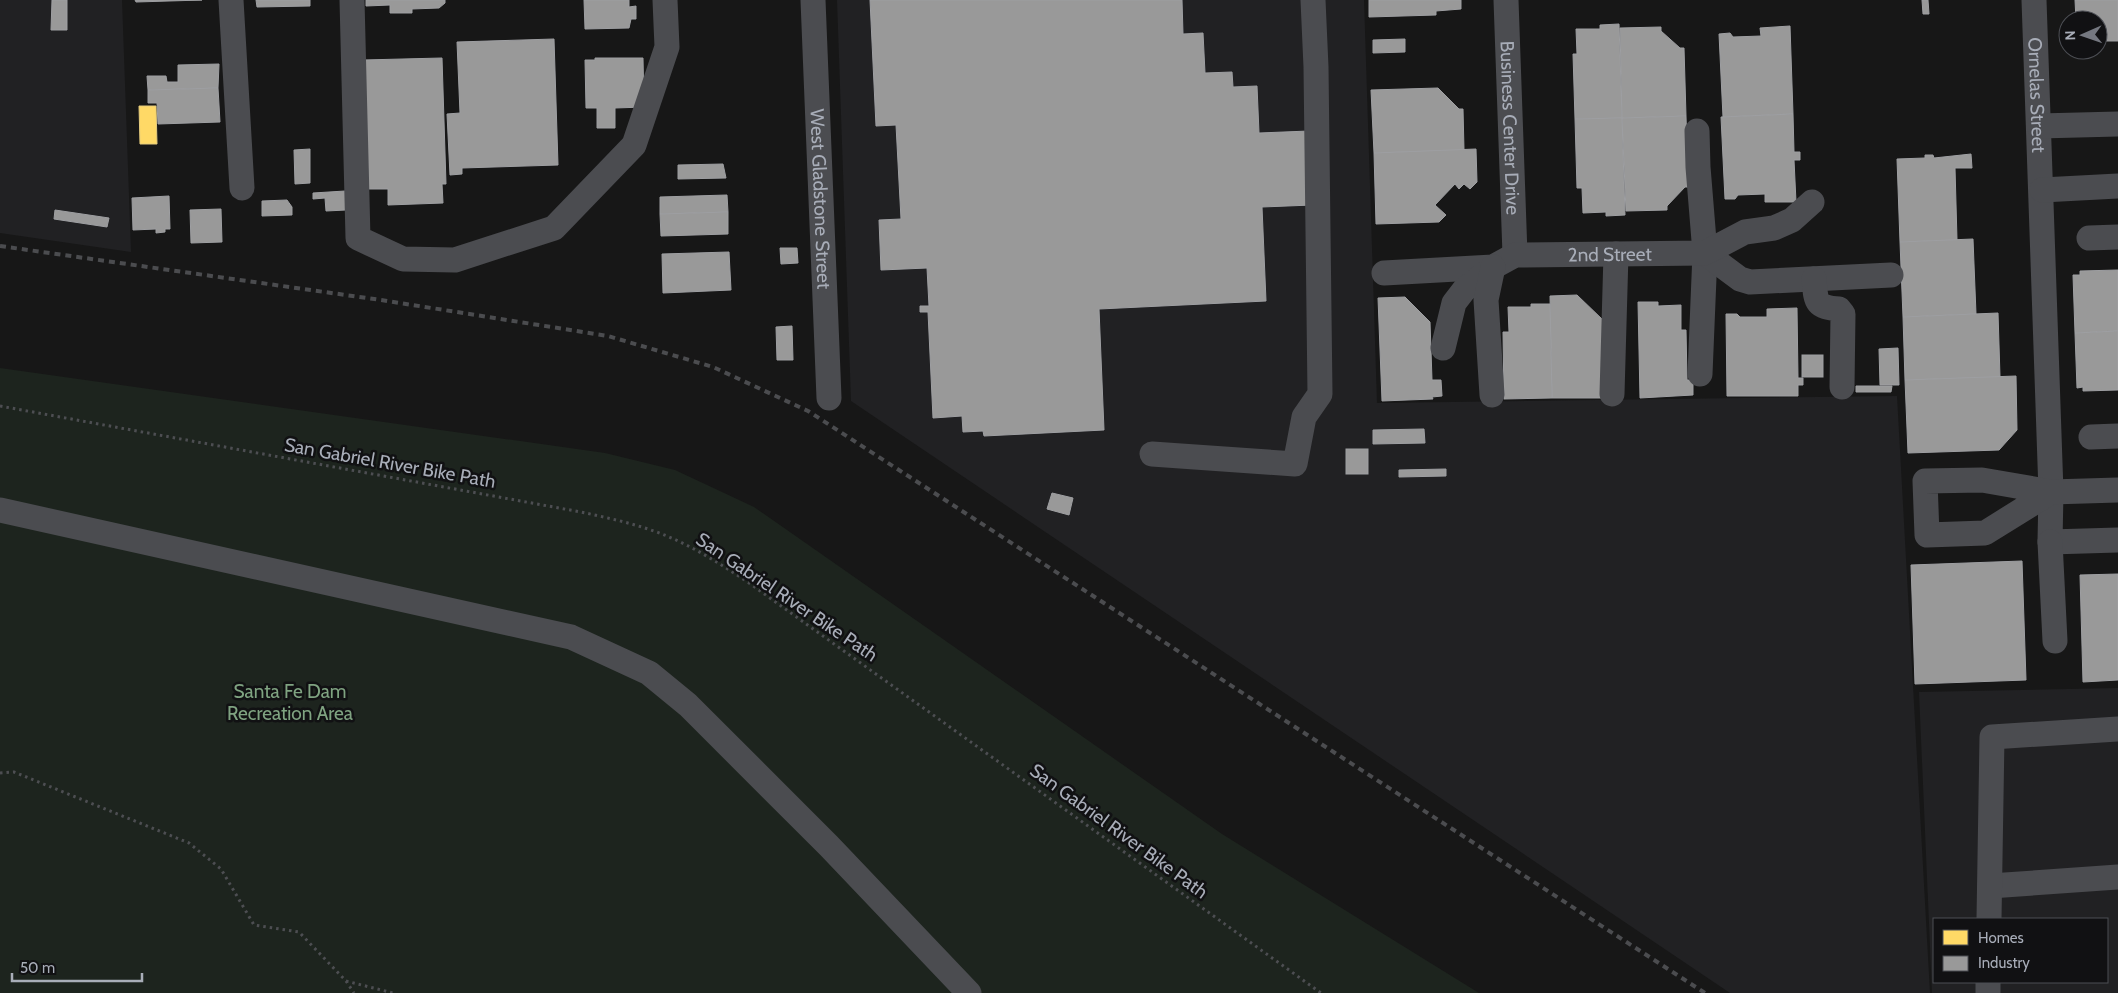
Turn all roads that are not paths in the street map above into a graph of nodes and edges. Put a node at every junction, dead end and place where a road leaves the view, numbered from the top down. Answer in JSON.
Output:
{"nodes":[{"id":1,"x":231,"y":0,"type":"edge"},
{"id":2,"x":352,"y":0,"type":"edge"},
{"id":3,"x":665,"y":0,"type":"edge"},
{"id":4,"x":813,"y":0,"type":"edge"},
{"id":5,"x":1313,"y":0,"type":"edge"},
{"id":6,"x":1506,"y":0,"type":"edge"},
{"id":7,"x":2034,"y":0,"type":"edge"},
{"id":8,"x":2118,"y":124,"type":"edge"},
{"id":9,"x":2039,"y":126,"type":"junction"},
{"id":10,"x":1697,"y":131,"type":"dead end"},
{"id":11,"x":2118,"y":186,"type":"edge"},
{"id":12,"x":242,"y":188,"type":"dead end"},
{"id":13,"x":2042,"y":190,"type":"junction"},
{"id":14,"x":1812,"y":202,"type":"dead end"},
{"id":15,"x":2118,"y":237,"type":"edge"},
{"id":16,"x":2089,"y":238,"type":"dead end"},
{"id":17,"x":1705,"y":253,"type":"junction"},
{"id":18,"x":1616,"y":254,"type":"junction"},
{"id":19,"x":1515,"y":255,"type":"junction"},
{"id":20,"x":1493,"y":267,"type":"junction"},
{"id":21,"x":1384,"y":273,"type":"dead end"},
{"id":22,"x":1891,"y":275,"type":"dead end"},
{"id":23,"x":1814,"y":279,"type":"junction"},
{"id":24,"x":1443,"y":348,"type":"dead end"},
{"id":25,"x":1700,"y":374,"type":"dead end"},
{"id":26,"x":1842,"y":387,"type":"dead end"},
{"id":27,"x":1492,"y":394,"type":"dead end"},
{"id":28,"x":1612,"y":394,"type":"dead end"},
{"id":29,"x":829,"y":398,"type":"dead end"},
{"id":30,"x":2118,"y":436,"type":"edge"},
{"id":31,"x":2090,"y":437,"type":"dead end"},
{"id":32,"x":1152,"y":454,"type":"dead end"},
{"id":33,"x":2118,"y":490,"type":"edge"},
{"id":34,"x":2051,"y":492,"type":"junction"},
{"id":35,"x":0,"y":510,"type":"edge"},
{"id":36,"x":2118,"y":540,"type":"edge"},
{"id":37,"x":2050,"y":542,"type":"junction"},
{"id":38,"x":2055,"y":640,"type":"dead end"},
{"id":39,"x":2118,"y":730,"type":"edge"},
{"id":40,"x":2118,"y":877,"type":"edge"},
{"id":41,"x":1990,"y":886,"type":"junction"},
{"id":42,"x":1989,"y":918,"type":"edge"},
{"id":43,"x":969,"y":993,"type":"edge"}],
"edges":[{"from":1,"to":12,"type":"street"},
{"from":2,"to":3,"type":"street"},
{"from":4,"to":29,"type":"street","name":"West Gladstone Street"},
{"from":5,"to":32,"type":"street"},
{"from":6,"to":19,"type":"street","name":"Business Center Drive"},
{"from":7,"to":9,"type":"street","name":"Ornelas Street"},
{"from":8,"to":9,"type":"street"},
{"from":9,"to":13,"type":"street","name":"Ornelas Street"},
{"from":10,"to":17,"type":"street"},
{"from":11,"to":13,"type":"street"},
{"from":13,"to":34,"type":"street","name":"Ornelas Street"},
{"from":14,"to":17,"type":"street"},
{"from":15,"to":16,"type":"street"},
{"from":17,"to":18,"type":"street","name":"2nd Street"},
{"from":17,"to":23,"type":"street"},
{"from":17,"to":25,"type":"street"},
{"from":18,"to":19,"type":"street","name":"2nd Street"},
{"from":18,"to":28,"type":"street"},
{"from":19,"to":20,"type":"street"},
{"from":20,"to":21,"type":"street"},
{"from":20,"to":24,"type":"street"},
{"from":20,"to":27,"type":"street"},
{"from":22,"to":23,"type":"street"},
{"from":23,"to":26,"type":"street"},
{"from":30,"to":31,"type":"street"},
{"from":33,"to":34,"type":"street"},
{"from":34,"to":34,"type":"street"},
{"from":34,"to":37,"type":"street","name":"Ornelas Street"},
{"from":35,"to":43,"type":"street"},
{"from":36,"to":37,"type":"street"},
{"from":37,"to":38,"type":"street","name":"Ornelas Street"},
{"from":39,"to":41,"type":"street"},
{"from":40,"to":41,"type":"street"},
{"from":41,"to":42,"type":"street"}]}
